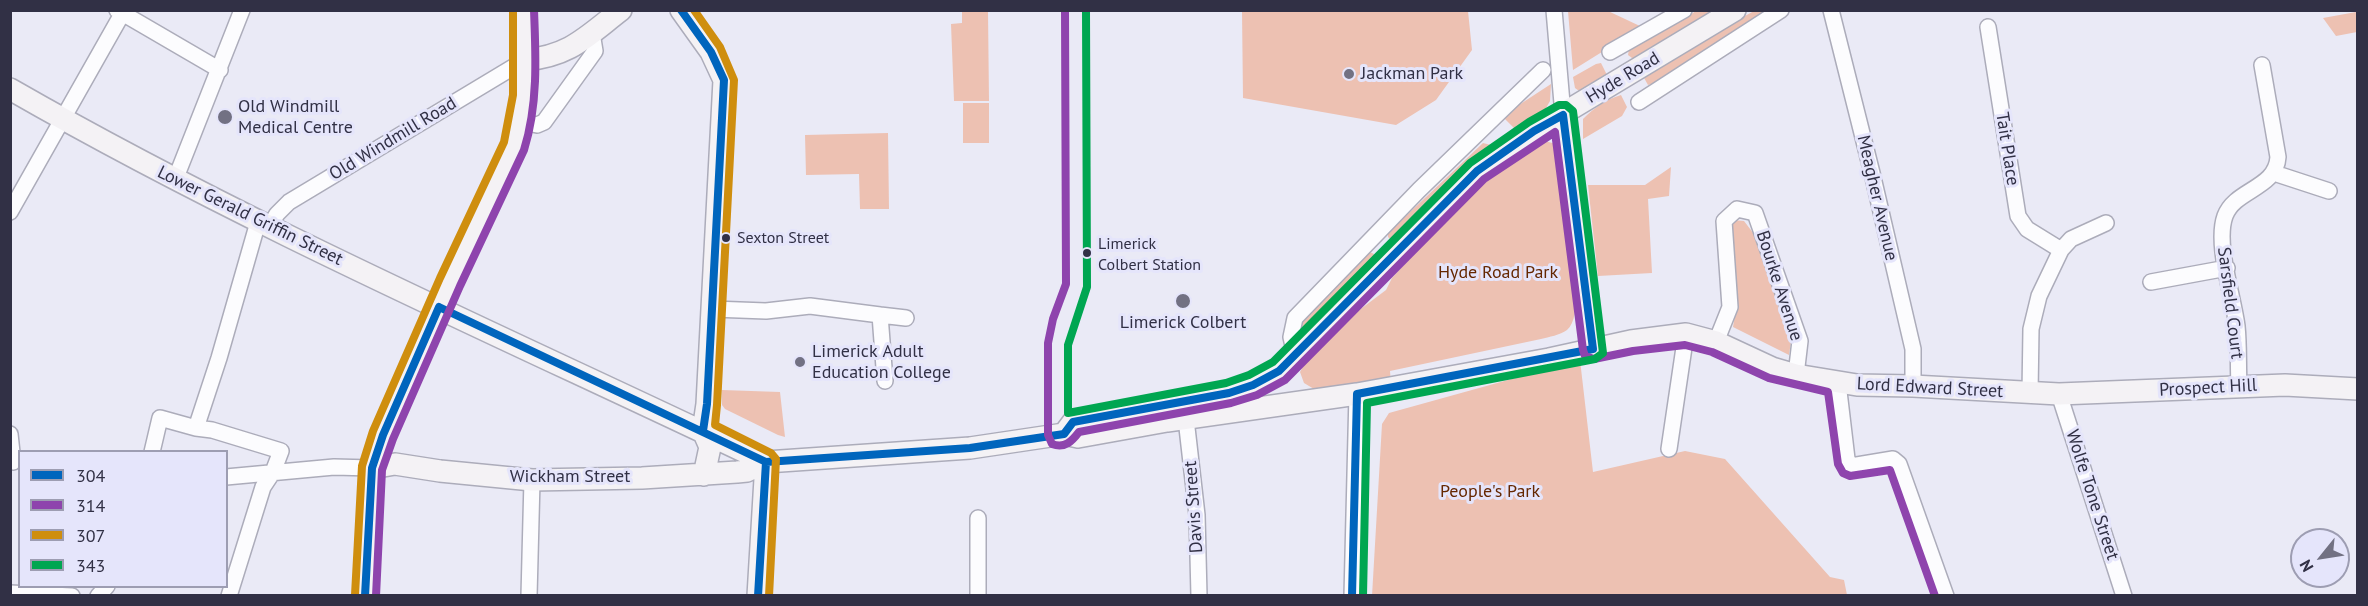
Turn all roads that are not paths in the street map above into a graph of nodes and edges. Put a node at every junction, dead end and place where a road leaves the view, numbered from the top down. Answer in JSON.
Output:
{"nodes":[{"id":1,"x":242,"y":10,"type":"edge"},
{"id":2,"x":523,"y":10,"type":"edge"},
{"id":3,"x":621,"y":10,"type":"edge"},
{"id":4,"x":681,"y":10,"type":"edge"},
{"id":5,"x":1554,"y":10,"type":"edge"},
{"id":6,"x":1684,"y":10,"type":"edge"},
{"id":7,"x":1735,"y":10,"type":"edge"},
{"id":8,"x":1781,"y":10,"type":"edge"},
{"id":9,"x":1831,"y":10,"type":"edge"},
{"id":10,"x":125,"y":13,"type":"edge"},
{"id":11,"x":1988,"y":27,"type":"dead end"},
{"id":12,"x":592,"y":33,"type":"junction"},
{"id":13,"x":1610,"y":52,"type":"dead end"},
{"id":14,"x":525,"y":60,"type":"junction"},
{"id":15,"x":2262,"y":65,"type":"dead end"},
{"id":16,"x":220,"y":70,"type":"junction"},
{"id":17,"x":1543,"y":70,"type":"dead end"},
{"id":18,"x":10,"y":89,"type":"edge"},
{"id":19,"x":1639,"y":102,"type":"dead end"},
{"id":20,"x":1563,"y":115,"type":"junction"},
{"id":21,"x":63,"y":119,"type":"junction"},
{"id":22,"x":522,"y":123,"type":"junction"},
{"id":23,"x":2274,"y":173,"type":"junction"},
{"id":24,"x":175,"y":180,"type":"junction"},
{"id":25,"x":2329,"y":191,"type":"dead end"},
{"id":26,"x":14,"y":206,"type":"edge"},
{"id":27,"x":2106,"y":223,"type":"dead end"},
{"id":28,"x":264,"y":225,"type":"junction"},
{"id":29,"x":1372,"y":240,"type":"junction"},
{"id":30,"x":2061,"y":250,"type":"junction"},
{"id":31,"x":1391,"y":259,"type":"junction"},
{"id":32,"x":2227,"y":268,"type":"junction"},
{"id":33,"x":2151,"y":282,"type":"dead end"},
{"id":34,"x":440,"y":307,"type":"junction"},
{"id":35,"x":712,"y":309,"type":"junction"},
{"id":36,"x":880,"y":315,"type":"junction"},
{"id":37,"x":906,"y":318,"type":"dead end"},
{"id":38,"x":1686,"y":334,"type":"junction"},
{"id":39,"x":1716,"y":342,"type":"junction"},
{"id":40,"x":1593,"y":349,"type":"junction"},
{"id":41,"x":1295,"y":355,"type":"junction"},
{"id":42,"x":1278,"y":371,"type":"junction"},
{"id":43,"x":1796,"y":375,"type":"junction"},
{"id":44,"x":885,"y":381,"type":"dead end"},
{"id":45,"x":1838,"y":383,"type":"junction"},
{"id":46,"x":1913,"y":386,"type":"junction"},
{"id":47,"x":2239,"y":386,"type":"junction"},
{"id":48,"x":2358,"y":389,"type":"edge"},
{"id":49,"x":2030,"y":393,"type":"junction"},
{"id":50,"x":1357,"y":394,"type":"junction"},
{"id":51,"x":2059,"y":394,"type":"junction"},
{"id":52,"x":1301,"y":401,"type":"junction"},
{"id":53,"x":1186,"y":419,"type":"junction"},
{"id":54,"x":196,"y":428,"type":"junction"},
{"id":55,"x":703,"y":431,"type":"junction"},
{"id":56,"x":10,"y":434,"type":"edge"},
{"id":57,"x":1065,"y":434,"type":"junction"},
{"id":58,"x":1669,"y":449,"type":"dead end"},
{"id":59,"x":152,"y":450,"type":"edge"},
{"id":60,"x":14,"y":462,"type":"edge"},
{"id":61,"x":766,"y":462,"type":"junction"},
{"id":62,"x":372,"y":468,"type":"junction"},
{"id":63,"x":273,"y":472,"type":"junction"},
{"id":64,"x":704,"y":475,"type":"junction"},
{"id":65,"x":228,"y":477,"type":"edge"},
{"id":66,"x":532,"y":480,"type":"junction"},
{"id":67,"x":978,"y":518,"type":"dead end"},
{"id":68,"x":10,"y":593,"type":"edge"},
{"id":69,"x":229,"y":594,"type":"edge"},
{"id":70,"x":72,"y":596,"type":"edge"},
{"id":71,"x":365,"y":596,"type":"edge"},
{"id":72,"x":529,"y":596,"type":"edge"},
{"id":73,"x":758,"y":596,"type":"edge"},
{"id":74,"x":978,"y":596,"type":"edge"},
{"id":75,"x":1199,"y":596,"type":"edge"},
{"id":76,"x":1352,"y":596,"type":"edge"},
{"id":77,"x":1946,"y":596,"type":"edge"},
{"id":78,"x":2124,"y":596,"type":"edge"}],
"edges":[{"from":1,"to":16,"type":"street"},
{"from":2,"to":14,"type":"main road"},
{"from":3,"to":12,"type":"main road"},
{"from":4,"to":35,"type":"main road"},
{"from":5,"to":20,"type":"street"},
{"from":6,"to":13,"type":"street"},
{"from":7,"to":20,"type":"main road","name":"Hyde Road"},
{"from":8,"to":19,"type":"street"},
{"from":9,"to":46,"type":"street","name":"Meagher Avenue"},
{"from":10,"to":16,"type":"street"},
{"from":10,"to":21,"type":"street"},
{"from":11,"to":30,"type":"street","name":"Tait Place"},
{"from":12,"to":14,"type":"main road"},
{"from":12,"to":22,"type":"street"},
{"from":14,"to":22,"type":"main road"},
{"from":14,"to":28,"type":"street","name":"Old Windmill Road"},
{"from":15,"to":23,"type":"street"},
{"from":16,"to":24,"type":"street"},
{"from":17,"to":29,"type":"street"},
{"from":18,"to":21,"type":"main road","name":"Lower Gerald Griffin Street"},
{"from":20,"to":31,"type":"main road","name":"Hyde Road"},
{"from":20,"to":40,"type":"main road"},
{"from":21,"to":24,"type":"main road","name":"Lower Gerald Griffin Street"},
{"from":21,"to":26,"type":"street"},
{"from":22,"to":34,"type":"main road"},
{"from":23,"to":25,"type":"street"},
{"from":23,"to":32,"type":"street","name":"Sarsfield Court"},
{"from":24,"to":28,"type":"main road","name":"Lower Gerald Griffin Street"},
{"from":27,"to":30,"type":"street"},
{"from":28,"to":34,"type":"main road","name":"Lower Gerald Griffin Street"},
{"from":28,"to":54,"type":"street"},
{"from":29,"to":31,"type":"street"},
{"from":29,"to":41,"type":"street"},
{"from":30,"to":49,"type":"street"},
{"from":31,"to":41,"type":"main road","name":"Hyde Road"},
{"from":32,"to":33,"type":"street"},
{"from":32,"to":47,"type":"street","name":"Sarsfield Court"},
{"from":34,"to":55,"type":"main road","name":"Lower Gerald Griffin Street"},
{"from":34,"to":62,"type":"main road"},
{"from":35,"to":36,"type":"street"},
{"from":35,"to":55,"type":"main road"},
{"from":36,"to":37,"type":"street"},
{"from":36,"to":44,"type":"street"},
{"from":38,"to":39,"type":"main road","name":"Lord Edward Street"},
{"from":38,"to":40,"type":"main road","name":"Lord Edward Street"},
{"from":38,"to":58,"type":"street"},
{"from":39,"to":43,"type":"main road","name":"Lord Edward Street"},
{"from":39,"to":43,"type":"street","name":"Bourke Avenue"},
{"from":40,"to":50,"type":"main road","name":"Lord Edward Street"},
{"from":41,"to":42,"type":"main road","name":"Hyde Road"},
{"from":42,"to":52,"type":"main road"},
{"from":42,"to":57,"type":"main road","name":"Hyde Road"},
{"from":43,"to":45,"type":"main road","name":"Lord Edward Street"},
{"from":45,"to":46,"type":"main road","name":"Lord Edward Street"},
{"from":45,"to":77,"type":"street"},
{"from":46,"to":49,"type":"main road","name":"Lord Edward Street"},
{"from":47,"to":48,"type":"main road","name":"Prospect Hill"},
{"from":47,"to":51,"type":"main road","name":"Prospect Hill"},
{"from":49,"to":51,"type":"main road","name":"Lord Edward Street"},
{"from":50,"to":52,"type":"main road","name":"Lord Edward Street"},
{"from":50,"to":76,"type":"street"},
{"from":51,"to":78,"type":"street","name":"Wolfe Tone Street"},
{"from":52,"to":53,"type":"main road","name":"Lord Edward Street"},
{"from":53,"to":57,"type":"main road","name":"Lord Edward Street"},
{"from":53,"to":75,"type":"street","name":"Davis Street"},
{"from":54,"to":59,"type":"street"},
{"from":54,"to":63,"type":"street"},
{"from":55,"to":61,"type":"main road","name":"Lower Gerald Griffin Street"},
{"from":55,"to":64,"type":"main road"},
{"from":56,"to":60,"type":"street"},
{"from":57,"to":61,"type":"main road","name":"Lord Edward Street"},
{"from":61,"to":64,"type":"main road","name":"Wickham Street"},
{"from":61,"to":73,"type":"main road"},
{"from":62,"to":63,"type":"street"},
{"from":62,"to":66,"type":"main road","name":"Wickham Street"},
{"from":62,"to":71,"type":"main road"},
{"from":63,"to":65,"type":"street"},
{"from":63,"to":69,"type":"street"},
{"from":64,"to":66,"type":"main road","name":"Wickham Street"},
{"from":66,"to":72,"type":"street"},
{"from":67,"to":74,"type":"street"},
{"from":68,"to":70,"type":"street"}]}
